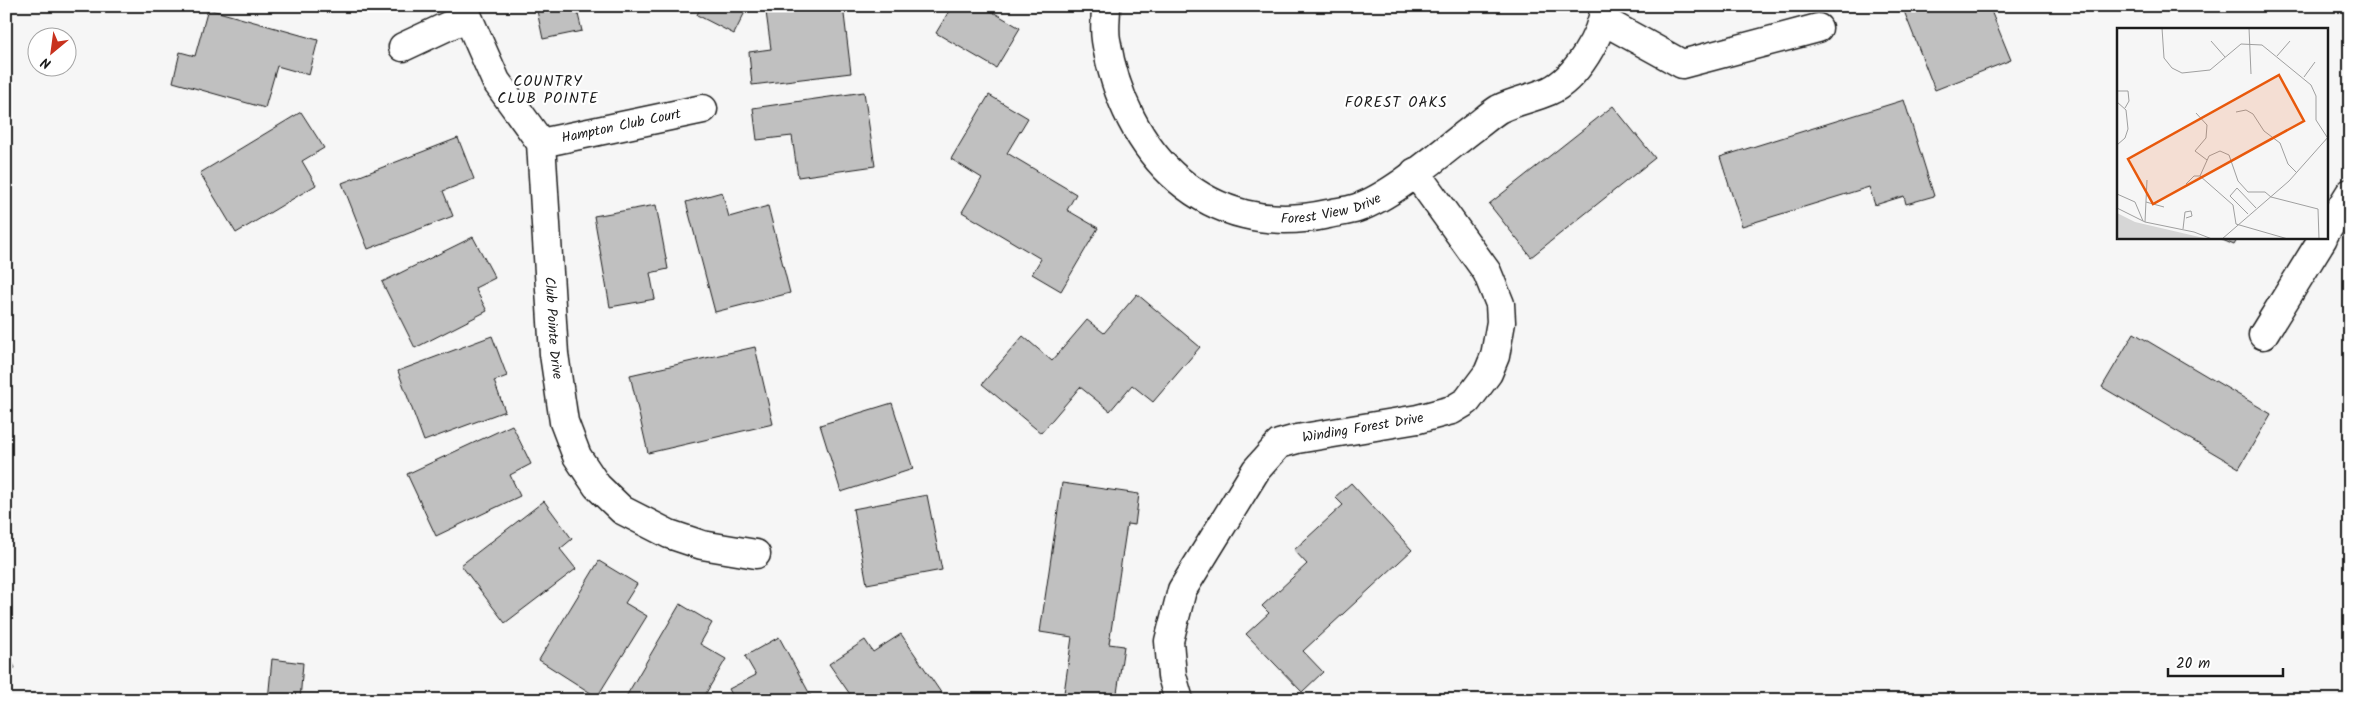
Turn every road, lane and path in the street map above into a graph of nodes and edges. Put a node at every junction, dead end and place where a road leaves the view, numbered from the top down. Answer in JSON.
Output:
{"nodes":[{"id":1,"x":1106,"y":6,"type":"edge"},
{"id":2,"x":465,"y":12,"type":"edge"},
{"id":3,"x":1604,"y":14,"type":"edge"},
{"id":4,"x":1818,"y":28,"type":"dead end"},
{"id":5,"x":403,"y":47,"type":"dead end"},
{"id":6,"x":703,"y":109,"type":"dead end"},
{"id":7,"x":541,"y":142,"type":"junction"},
{"id":8,"x":1415,"y":172,"type":"junction"},
{"id":9,"x":2350,"y":193,"type":"edge"},
{"id":10,"x":2328,"y":228,"type":"edge"},
{"id":11,"x":2322,"y":239,"type":"edge"},
{"id":12,"x":2263,"y":336,"type":"dead end"},
{"id":13,"x":756,"y":554,"type":"dead end"},
{"id":14,"x":1180,"y":700,"type":"edge"}],
"edges":[{"from":1,"to":8,"type":"street","name":"Forest View Drive"},
{"from":2,"to":5,"type":"street"},
{"from":2,"to":7,"type":"street"},
{"from":3,"to":4,"type":"street"},
{"from":3,"to":8,"type":"street","name":"Forest View Drive"},
{"from":6,"to":7,"type":"street","name":"Hampton Club Court"},
{"from":7,"to":13,"type":"street","name":"Club Pointe Drive"},
{"from":8,"to":14,"type":"street","name":"Winding Forest Drive"},
{"from":9,"to":10,"type":"street"},
{"from":11,"to":12,"type":"street"}]}
